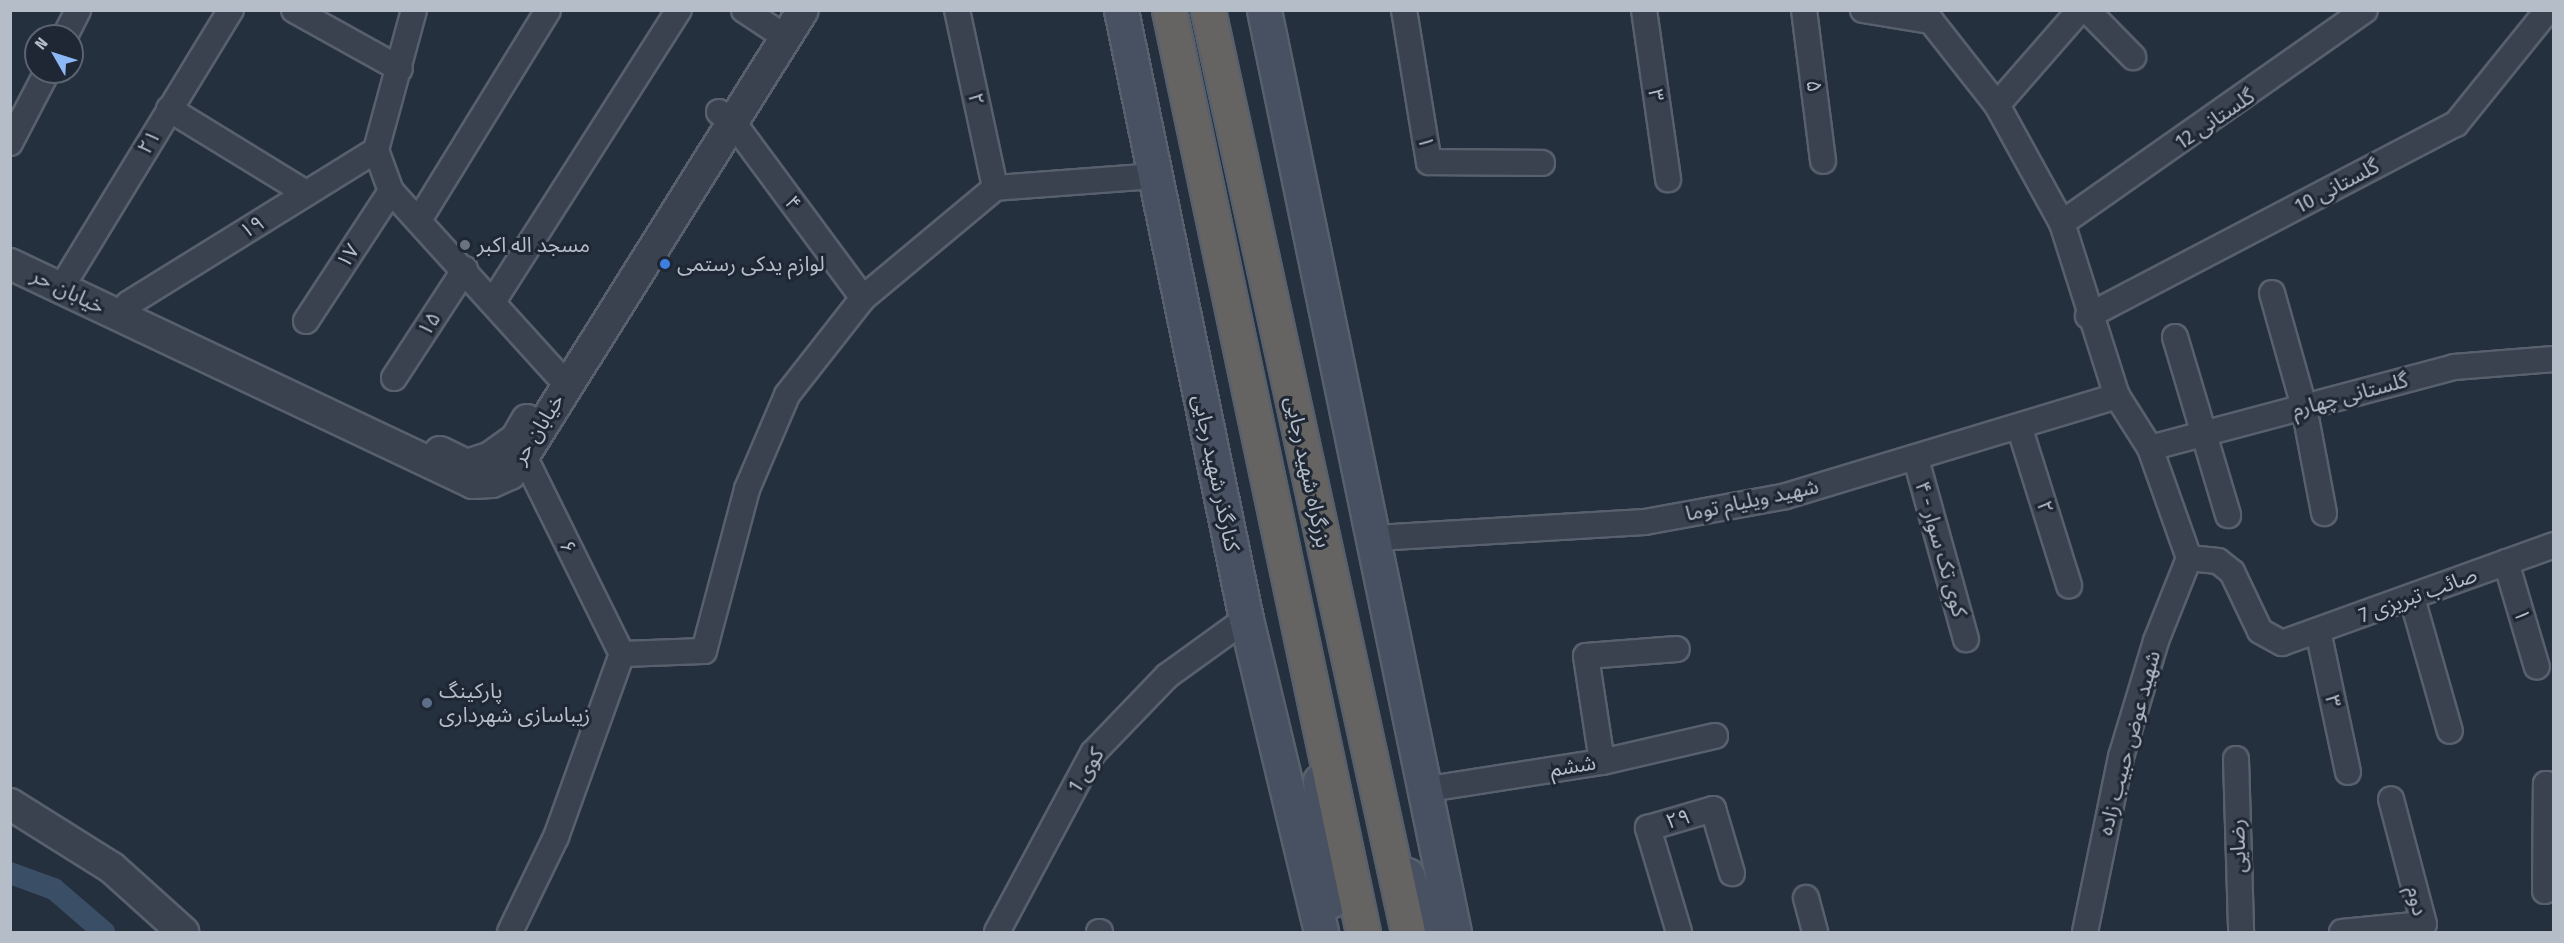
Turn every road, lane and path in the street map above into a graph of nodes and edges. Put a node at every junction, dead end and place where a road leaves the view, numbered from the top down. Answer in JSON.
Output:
{"nodes":[{"id":1,"x":78,"y":10,"type":"edge"},
{"id":2,"x":231,"y":10,"type":"edge"},
{"id":3,"x":294,"y":10,"type":"edge"},
{"id":4,"x":414,"y":10,"type":"edge"},
{"id":5,"x":548,"y":10,"type":"edge"},
{"id":6,"x":679,"y":10,"type":"edge"},
{"id":7,"x":744,"y":10,"type":"edge"},
{"id":8,"x":803,"y":10,"type":"edge"},
{"id":9,"x":957,"y":10,"type":"edge"},
{"id":10,"x":1121,"y":10,"type":"edge"},
{"id":11,"x":1169,"y":10,"type":"edge"},
{"id":12,"x":1208,"y":10,"type":"edge"},
{"id":13,"x":1264,"y":10,"type":"edge"},
{"id":14,"x":1404,"y":10,"type":"edge"},
{"id":15,"x":1644,"y":10,"type":"edge"},
{"id":16,"x":1804,"y":10,"type":"edge"},
{"id":17,"x":1863,"y":10,"type":"edge"},
{"id":18,"x":2080,"y":10,"type":"edge"},
{"id":19,"x":2087,"y":10,"type":"edge"},
{"id":20,"x":2365,"y":10,"type":"edge"},
{"id":21,"x":2548,"y":10,"type":"edge"},
{"id":22,"x":1934,"y":16,"type":"edge"},
{"id":23,"x":71,"y":24,"type":"edge"},
{"id":24,"x":780,"y":26,"type":"edge"},
{"id":25,"x":2133,"y":57,"type":"dead end"},
{"id":26,"x":400,"y":69,"type":"junction"},
{"id":27,"x":39,"y":84,"type":"edge"},
{"id":28,"x":1996,"y":105,"type":"junction"},
{"id":29,"x":169,"y":109,"type":"junction"},
{"id":30,"x":17,"y":116,"type":"edge"},
{"id":31,"x":725,"y":116,"type":"junction"},
{"id":32,"x":10,"y":143,"type":"edge"},
{"id":33,"x":376,"y":150,"type":"junction"},
{"id":34,"x":1823,"y":162,"type":"dead end"},
{"id":35,"x":1542,"y":163,"type":"dead end"},
{"id":36,"x":1155,"y":176,"type":"junction"},
{"id":37,"x":1668,"y":179,"type":"dead end"},
{"id":38,"x":994,"y":188,"type":"junction"},
{"id":39,"x":391,"y":191,"type":"junction"},
{"id":40,"x":306,"y":193,"type":"junction"},
{"id":41,"x":419,"y":220,"type":"junction"},
{"id":42,"x":2062,"y":224,"type":"junction"},
{"id":43,"x":10,"y":249,"type":"edge"},
{"id":44,"x":10,"y":264,"type":"edge"},
{"id":45,"x":465,"y":269,"type":"junction"},
{"id":46,"x":69,"y":275,"type":"junction"},
{"id":47,"x":2272,"y":293,"type":"dead end"},
{"id":48,"x":863,"y":298,"type":"junction"},
{"id":49,"x":494,"y":300,"type":"junction"},
{"id":50,"x":128,"y":304,"type":"junction"},
{"id":51,"x":2088,"y":316,"type":"junction"},
{"id":52,"x":306,"y":321,"type":"dead end"},
{"id":53,"x":2175,"y":337,"type":"dead end"},
{"id":54,"x":2553,"y":359,"type":"edge"},
{"id":55,"x":394,"y":378,"type":"dead end"},
{"id":56,"x":560,"y":378,"type":"junction"},
{"id":57,"x":2116,"y":396,"type":"junction"},
{"id":58,"x":2304,"y":407,"type":"junction"},
{"id":59,"x":2020,"y":429,"type":"junction"},
{"id":60,"x":2204,"y":434,"type":"junction"},
{"id":61,"x":520,"y":448,"type":"junction"},
{"id":62,"x":2150,"y":448,"type":"junction"},
{"id":63,"x":1916,"y":459,"type":"junction"},
{"id":64,"x":2324,"y":513,"type":"dead end"},
{"id":65,"x":2228,"y":515,"type":"dead end"},
{"id":66,"x":1376,"y":538,"type":"junction"},
{"id":67,"x":2553,"y":545,"type":"edge"},
{"id":68,"x":2189,"y":558,"type":"junction"},
{"id":69,"x":2506,"y":562,"type":"junction"},
{"id":70,"x":2069,"y":585,"type":"dead end"},
{"id":71,"x":2412,"y":598,"type":"junction"},
{"id":72,"x":1246,"y":619,"type":"junction"},
{"id":73,"x":2318,"y":631,"type":"junction"},
{"id":74,"x":1966,"y":639,"type":"dead end"},
{"id":75,"x":1677,"y":649,"type":"dead end"},
{"id":76,"x":622,"y":654,"type":"junction"},
{"id":77,"x":2537,"y":667,"type":"dead end"},
{"id":78,"x":1310,"y":678,"type":"junction"},
{"id":79,"x":2450,"y":731,"type":"dead end"},
{"id":80,"x":1716,"y":736,"type":"dead end"},
{"id":81,"x":2236,"y":759,"type":"dead end"},
{"id":82,"x":1602,"y":762,"type":"junction"},
{"id":83,"x":2348,"y":772,"type":"dead end"},
{"id":84,"x":2553,"y":786,"type":"edge"},
{"id":85,"x":1429,"y":789,"type":"junction"},
{"id":86,"x":2391,"y":799,"type":"dead end"},
{"id":87,"x":1381,"y":803,"type":"junction"},
{"id":88,"x":10,"y":804,"type":"edge"},
{"id":89,"x":1732,"y":873,"type":"dead end"},
{"id":90,"x":2545,"y":891,"type":"dead end"},
{"id":91,"x":1806,"y":898,"type":"dead end"},
{"id":92,"x":183,"y":933,"type":"edge"},
{"id":93,"x":510,"y":933,"type":"edge"},
{"id":94,"x":997,"y":933,"type":"edge"},
{"id":95,"x":1322,"y":933,"type":"edge"},
{"id":96,"x":1334,"y":933,"type":"edge"},
{"id":97,"x":1363,"y":933,"type":"edge"},
{"id":98,"x":1408,"y":933,"type":"edge"},
{"id":99,"x":1427,"y":933,"type":"edge"},
{"id":100,"x":1454,"y":933,"type":"edge"},
{"id":101,"x":1679,"y":933,"type":"edge"},
{"id":102,"x":1815,"y":933,"type":"edge"},
{"id":103,"x":2085,"y":933,"type":"edge"},
{"id":104,"x":2241,"y":933,"type":"edge"},
{"id":105,"x":2342,"y":933,"type":"edge"}],
"edges":[{"from":1,"to":23,"type":"street"},
{"from":2,"to":29,"type":"street","name":"۲۱"},
{"from":3,"to":26,"type":"street"},
{"from":4,"to":26,"type":"street"},
{"from":5,"to":41,"type":"street"},
{"from":6,"to":49,"type":"street"},
{"from":7,"to":24,"type":"street"},
{"from":8,"to":24,"type":"street","name":"خیابان حر"},
{"from":9,"to":38,"type":"street","name":"۲"},
{"from":10,"to":36,"type":"main road","name":"کنارگذر شهید رجایی"},
{"from":11,"to":78,"type":"highway","name":"بزرگراه شهید رجایی"},
{"from":12,"to":87,"type":"highway","name":"بزرگراه شهید رجایی"},
{"from":13,"to":66,"type":"main road"},
{"from":14,"to":35,"type":"street","name":"۱"},
{"from":15,"to":37,"type":"street","name":"۳"},
{"from":16,"to":34,"type":"street","name":"۵"},
{"from":17,"to":22,"type":"street"},
{"from":18,"to":28,"type":"street"},
{"from":19,"to":25,"type":"street"},
{"from":20,"to":42,"type":"street","name":"گلستانی 12"},
{"from":21,"to":51,"type":"street","name":"گلستانی 10"},
{"from":22,"to":28,"type":"street"},
{"from":24,"to":31,"type":"street","name":"خیابان حر"},
{"from":26,"to":33,"type":"street"},
{"from":27,"to":30,"type":"street"},
{"from":28,"to":42,"type":"street"},
{"from":29,"to":40,"type":"street"},
{"from":29,"to":46,"type":"street","name":"۲۱"},
{"from":30,"to":32,"type":"street"},
{"from":31,"to":48,"type":"street","name":"۴"},
{"from":31,"to":56,"type":"street","name":"خیابان حر"},
{"from":33,"to":39,"type":"street"},
{"from":33,"to":40,"type":"street","name":"۱۹"},
{"from":36,"to":38,"type":"street"},
{"from":36,"to":72,"type":"main road","name":"کنارگذر شهید رجایی"},
{"from":38,"to":48,"type":"street"},
{"from":39,"to":41,"type":"street"},
{"from":39,"to":52,"type":"street","name":"۱۷"},
{"from":40,"to":50,"type":"street","name":"۱۹"},
{"from":41,"to":45,"type":"street"},
{"from":42,"to":51,"type":"street"},
{"from":43,"to":46,"type":"street","name":"خیابان حر"},
{"from":44,"to":61,"type":"street","name":"خیابان حر"},
{"from":45,"to":49,"type":"street"},
{"from":45,"to":55,"type":"street","name":"۱۵"},
{"from":46,"to":50,"type":"street","name":"خیابان حر"},
{"from":47,"to":58,"type":"street"},
{"from":48,"to":76,"type":"street"},
{"from":49,"to":56,"type":"street"},
{"from":50,"to":61,"type":"street","name":"خیابان حر"},
{"from":51,"to":57,"type":"street"},
{"from":53,"to":60,"type":"street"},
{"from":54,"to":58,"type":"street","name":"گلستانی چهارم"},
{"from":56,"to":61,"type":"street","name":"خیابان حر"},
{"from":57,"to":59,"type":"street","name":"شهید ویلیام توما"},
{"from":57,"to":62,"type":"street"},
{"from":58,"to":60,"type":"street","name":"گلستانی چهارم"},
{"from":58,"to":64,"type":"street"},
{"from":59,"to":63,"type":"street","name":"شهید ویلیام توما"},
{"from":59,"to":70,"type":"street","name":"۲"},
{"from":60,"to":62,"type":"street","name":"گلستانی چهارم"},
{"from":60,"to":65,"type":"street"},
{"from":61,"to":76,"type":"street","name":"۶"},
{"from":62,"to":68,"type":"street"},
{"from":63,"to":66,"type":"street","name":"شهید ویلیام توما"},
{"from":63,"to":74,"type":"street","name":"۴ - کوی تک سوار"},
{"from":66,"to":85,"type":"main road"},
{"from":67,"to":69,"type":"street","name":"صائب تبریزی 7"},
{"from":68,"to":73,"type":"street","name":"صائب تبریزی 7"},
{"from":68,"to":103,"type":"street","name":"شهید عوض حبیب زاده"},
{"from":69,"to":71,"type":"street","name":"صائب تبریزی 7"},
{"from":69,"to":77,"type":"street","name":"۱"},
{"from":71,"to":73,"type":"street","name":"صائب تبریزی 7"},
{"from":71,"to":79,"type":"street"},
{"from":72,"to":94,"type":"street","name":"کوی 1"},
{"from":72,"to":95,"type":"main road","name":"کنارگذر شهید رجایی"},
{"from":73,"to":83,"type":"street","name":"۳"},
{"from":75,"to":82,"type":"street"},
{"from":76,"to":93,"type":"street"},
{"from":78,"to":96,"type":"main road"},
{"from":78,"to":97,"type":"highway","name":"بزرگراه شهید رجایی"},
{"from":80,"to":82,"type":"street","name":"ششم"},
{"from":81,"to":104,"type":"street","name":"رضایی"},
{"from":82,"to":85,"type":"street","name":"ششم"},
{"from":84,"to":90,"type":"street"},
{"from":85,"to":100,"type":"main road"},
{"from":86,"to":105,"type":"street","name":"دوم"},
{"from":87,"to":98,"type":"highway","name":"بزرگراه شهید رجایی"},
{"from":87,"to":99,"type":"main road"},
{"from":88,"to":92,"type":"street"},
{"from":89,"to":101,"type":"street","name":"۲۹"},
{"from":91,"to":102,"type":"street"}]}
